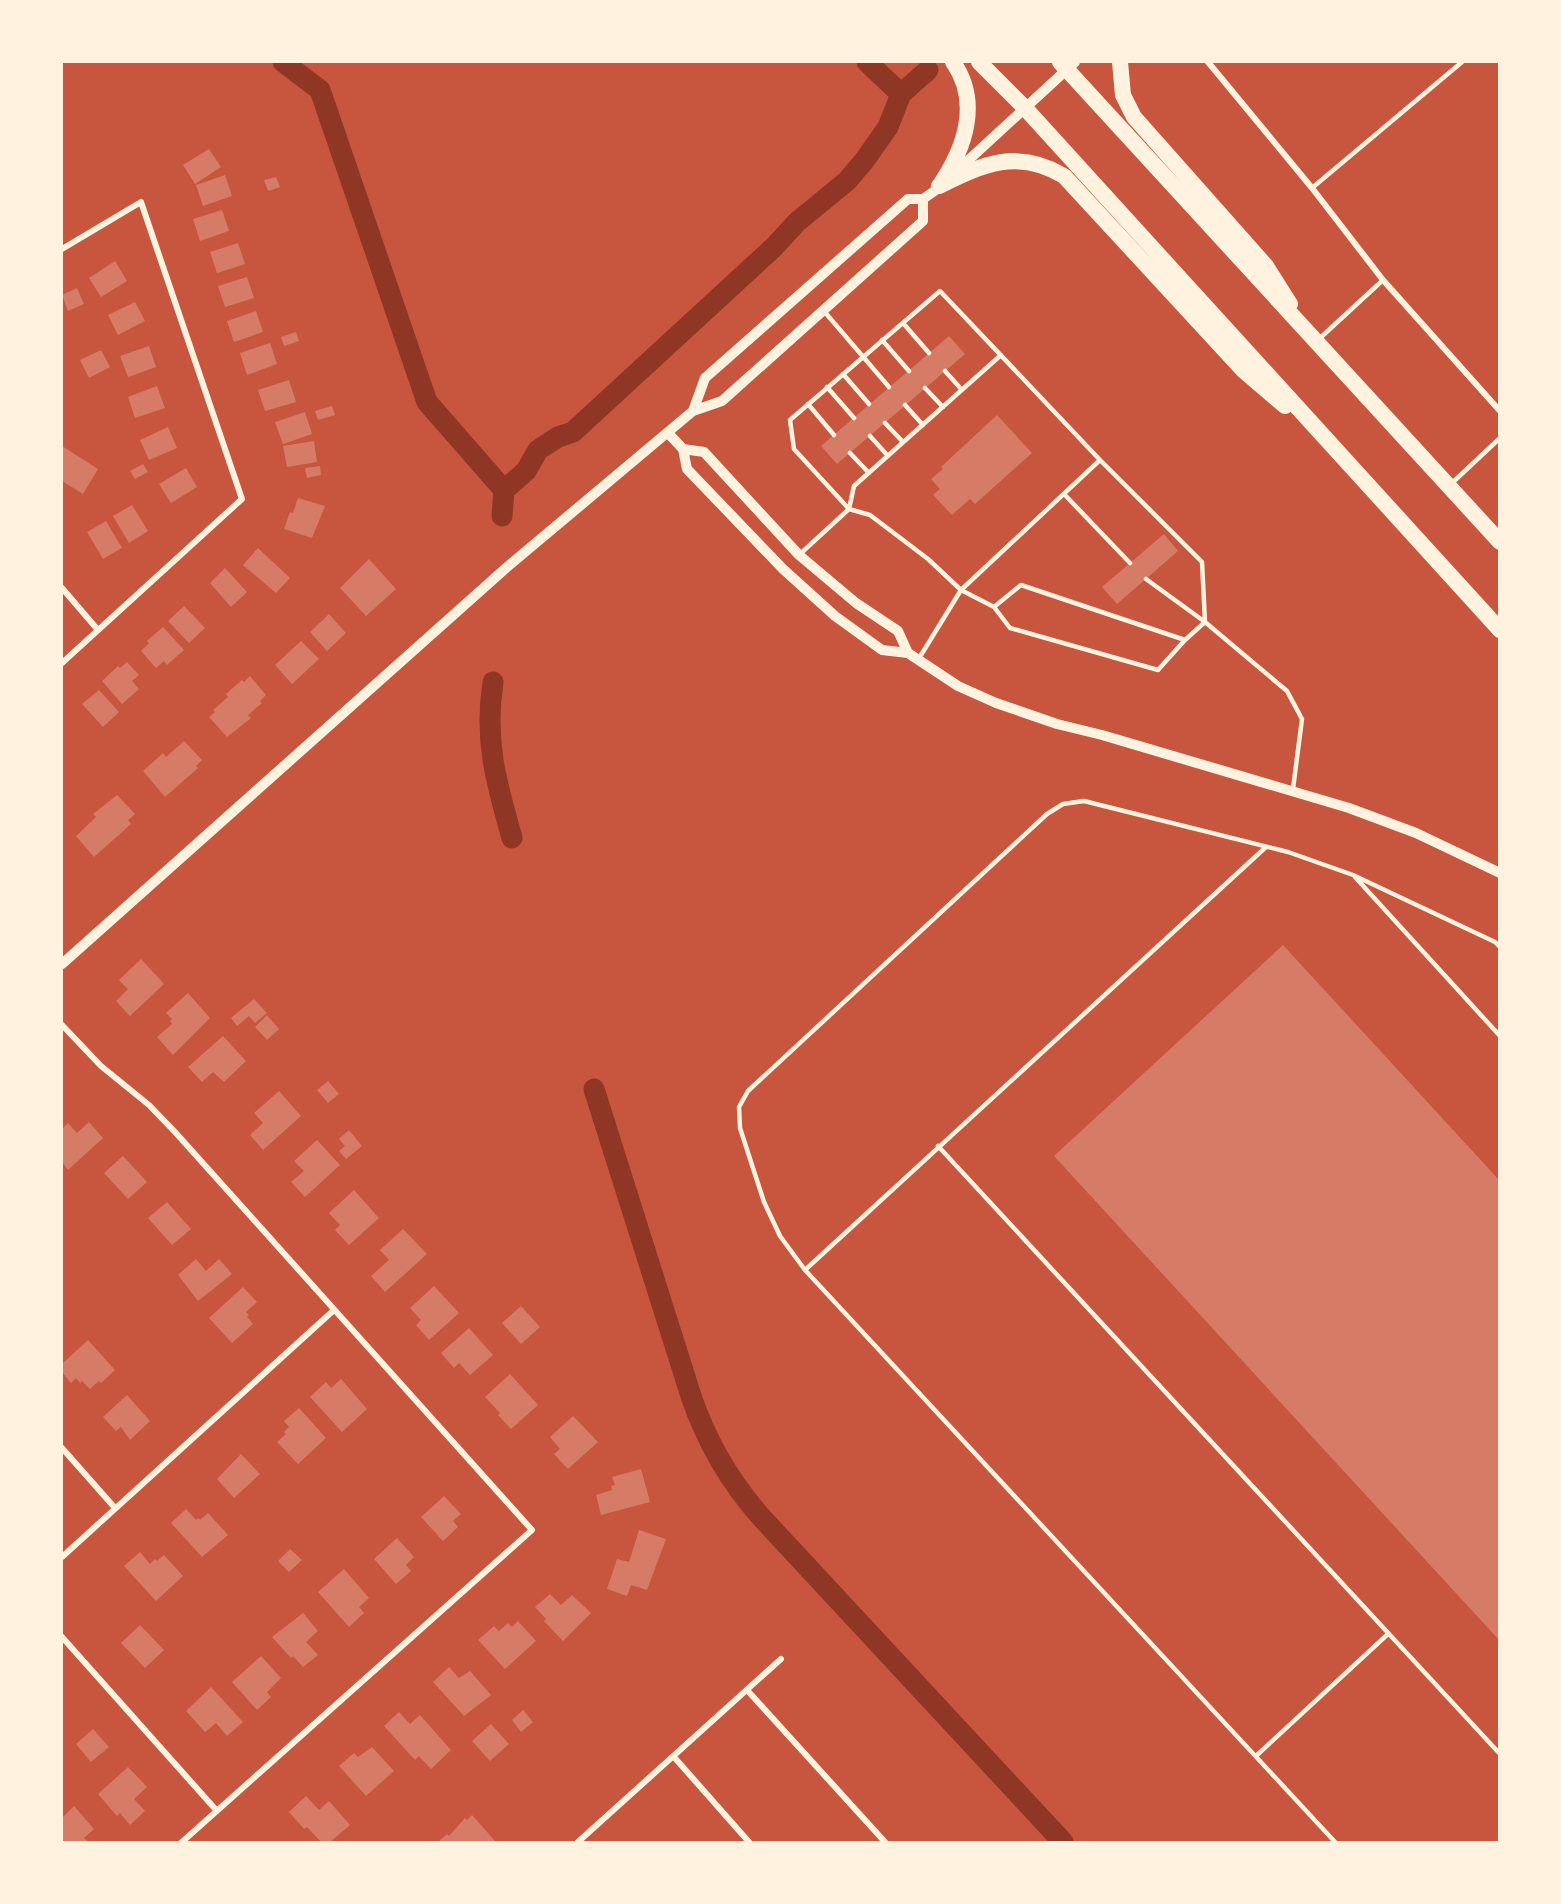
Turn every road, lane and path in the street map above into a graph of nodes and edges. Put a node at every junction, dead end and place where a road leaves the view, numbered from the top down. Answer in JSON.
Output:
{"nodes":[{"id":1,"x":953,"y":62,"type":"edge"},
{"id":2,"x":979,"y":62,"type":"edge"},
{"id":3,"x":1120,"y":62,"type":"edge"},
{"id":4,"x":1208,"y":62,"type":"edge"},
{"id":5,"x":1462,"y":62,"type":"edge"},
{"id":6,"x":1067,"y":64,"type":"edge"},
{"id":7,"x":1025,"y":108,"type":"junction"},
{"id":8,"x":939,"y":186,"type":"junction"},
{"id":9,"x":1312,"y":188,"type":"junction"},
{"id":10,"x":923,"y":199,"type":"junction"},
{"id":11,"x":62,"y":249,"type":"edge"},
{"id":12,"x":1383,"y":280,"type":"junction"},
{"id":13,"x":823,"y":310,"type":"junction"},
{"id":14,"x":903,"y":323,"type":"junction"},
{"id":15,"x":1299,"y":324,"type":"junction"},
{"id":16,"x":882,"y":340,"type":"junction"},
{"id":17,"x":1315,"y":342,"type":"junction"},
{"id":18,"x":929,"y":353,"type":"dead end"},
{"id":19,"x":1001,"y":355,"type":"junction"},
{"id":20,"x":863,"y":357,"type":"junction"},
{"id":21,"x":909,"y":370,"type":"dead end"},
{"id":22,"x":945,"y":371,"type":"dead end"},
{"id":23,"x":843,"y":374,"type":"junction"},
{"id":24,"x":827,"y":387,"type":"junction"},
{"id":25,"x":889,"y":387,"type":"dead end"},
{"id":26,"x":925,"y":388,"type":"dead end"},
{"id":27,"x":962,"y":390,"type":"junction"},
{"id":28,"x":808,"y":404,"type":"junction"},
{"id":29,"x":869,"y":404,"type":"dead end"},
{"id":30,"x":905,"y":405,"type":"dead end"},
{"id":31,"x":943,"y":407,"type":"junction"},
{"id":32,"x":693,"y":411,"type":"junction"},
{"id":33,"x":1500,"y":411,"type":"edge"},
{"id":34,"x":854,"y":418,"type":"dead end"},
{"id":35,"x":885,"y":423,"type":"dead end"},
{"id":36,"x":923,"y":425,"type":"junction"},
{"id":37,"x":1316,"y":428,"type":"junction"},
{"id":38,"x":668,"y":433,"type":"junction"},
{"id":39,"x":834,"y":435,"type":"dead end"},
{"id":40,"x":870,"y":436,"type":"dead end"},
{"id":41,"x":1500,"y":438,"type":"edge"},
{"id":42,"x":903,"y":442,"type":"junction"},
{"id":43,"x":683,"y":449,"type":"junction"},
{"id":44,"x":850,"y":453,"type":"dead end"},
{"id":45,"x":888,"y":456,"type":"junction"},
{"id":46,"x":1100,"y":460,"type":"junction"},
{"id":47,"x":868,"y":473,"type":"junction"},
{"id":48,"x":1449,"y":486,"type":"junction"},
{"id":49,"x":1064,"y":494,"type":"junction"},
{"id":50,"x":849,"y":509,"type":"junction"},
{"id":51,"x":1500,"y":542,"type":"edge"},
{"id":52,"x":799,"y":555,"type":"junction"},
{"id":53,"x":1130,"y":563,"type":"dead end"},
{"id":54,"x":1146,"y":579,"type":"dead end"},
{"id":55,"x":62,"y":588,"type":"edge"},
{"id":56,"x":961,"y":590,"type":"junction"},
{"id":57,"x":994,"y":607,"type":"junction"},
{"id":58,"x":1204,"y":622,"type":"junction"},
{"id":59,"x":98,"y":630,"type":"junction"},
{"id":60,"x":1500,"y":630,"type":"edge"},
{"id":61,"x":1185,"y":640,"type":"junction"},
{"id":62,"x":908,"y":653,"type":"junction"},
{"id":63,"x":918,"y":660,"type":"junction"},
{"id":64,"x":62,"y":663,"type":"edge"},
{"id":65,"x":1292,"y":792,"type":"junction"},
{"id":66,"x":1266,"y":847,"type":"junction"},
{"id":67,"x":1500,"y":873,"type":"edge"},
{"id":68,"x":1353,"y":875,"type":"junction"},
{"id":69,"x":1500,"y":947,"type":"edge"},
{"id":70,"x":62,"y":964,"type":"edge"},
{"id":71,"x":62,"y":1025,"type":"edge"},
{"id":72,"x":1500,"y":1036,"type":"edge"},
{"id":73,"x":938,"y":1146,"type":"junction"},
{"id":74,"x":805,"y":1270,"type":"junction"},
{"id":75,"x":334,"y":1310,"type":"junction"},
{"id":76,"x":62,"y":1448,"type":"edge"},
{"id":77,"x":115,"y":1508,"type":"junction"},
{"id":78,"x":62,"y":1557,"type":"edge"},
{"id":79,"x":1388,"y":1634,"type":"junction"},
{"id":80,"x":62,"y":1637,"type":"edge"},
{"id":81,"x":781,"y":1659,"type":"dead end"},
{"id":82,"x":747,"y":1690,"type":"junction"},
{"id":83,"x":1500,"y":1754,"type":"edge"},
{"id":84,"x":1256,"y":1756,"type":"junction"},
{"id":85,"x":674,"y":1757,"type":"junction"},
{"id":86,"x":217,"y":1811,"type":"junction"},
{"id":87,"x":182,"y":1842,"type":"edge"},
{"id":88,"x":578,"y":1842,"type":"edge"},
{"id":89,"x":749,"y":1842,"type":"edge"},
{"id":90,"x":885,"y":1842,"type":"edge"},
{"id":91,"x":1335,"y":1842,"type":"edge"}],
"edges":[{"from":1,"to":8,"type":"highway"},
{"from":2,"to":7,"type":"highway"},
{"from":3,"to":15,"type":"highway"},
{"from":4,"to":9,"type":"street"},
{"from":5,"to":9,"type":"lane"},
{"from":6,"to":7,"type":"street"},
{"from":6,"to":15,"type":"highway"},
{"from":7,"to":8,"type":"street"},
{"from":7,"to":37,"type":"highway"},
{"from":8,"to":10,"type":"street"},
{"from":8,"to":37,"type":"highway"},
{"from":9,"to":12,"type":"street"},
{"from":10,"to":13,"type":"street"},
{"from":10,"to":32,"type":"street"},
{"from":11,"to":59,"type":"street"},
{"from":12,"to":17,"type":"lane"},
{"from":12,"to":33,"type":"street"},
{"from":13,"to":20,"type":"lane"},
{"from":13,"to":32,"type":"street"},
{"from":14,"to":16,"type":"lane"},
{"from":14,"to":18,"type":"lane"},
{"from":14,"to":19,"type":"lane"},
{"from":15,"to":17,"type":"highway"},
{"from":16,"to":20,"type":"lane"},
{"from":16,"to":21,"type":"lane"},
{"from":17,"to":48,"type":"highway"},
{"from":19,"to":27,"type":"lane"},
{"from":19,"to":46,"type":"lane"},
{"from":20,"to":23,"type":"lane"},
{"from":20,"to":25,"type":"lane"},
{"from":22,"to":27,"type":"lane"},
{"from":23,"to":24,"type":"lane"},
{"from":23,"to":29,"type":"lane"},
{"from":24,"to":28,"type":"lane"},
{"from":24,"to":34,"type":"lane"},
{"from":26,"to":31,"type":"lane"},
{"from":27,"to":31,"type":"lane"},
{"from":28,"to":39,"type":"lane"},
{"from":28,"to":50,"type":"lane"},
{"from":30,"to":36,"type":"lane"},
{"from":31,"to":36,"type":"lane"},
{"from":32,"to":38,"type":"street"},
{"from":35,"to":42,"type":"lane"},
{"from":36,"to":42,"type":"lane"},
{"from":37,"to":60,"type":"highway"},
{"from":38,"to":43,"type":"street"},
{"from":38,"to":70,"type":"street"},
{"from":40,"to":45,"type":"lane"},
{"from":41,"to":48,"type":"lane"},
{"from":42,"to":45,"type":"lane"},
{"from":43,"to":52,"type":"street"},
{"from":43,"to":62,"type":"street"},
{"from":44,"to":47,"type":"lane"},
{"from":45,"to":47,"type":"lane"},
{"from":46,"to":49,"type":"lane"},
{"from":46,"to":58,"type":"lane"},
{"from":47,"to":50,"type":"lane"},
{"from":48,"to":51,"type":"highway"},
{"from":49,"to":53,"type":"lane"},
{"from":49,"to":56,"type":"lane"},
{"from":50,"to":52,"type":"lane"},
{"from":50,"to":56,"type":"lane"},
{"from":52,"to":62,"type":"street"},
{"from":54,"to":58,"type":"lane"},
{"from":55,"to":59,"type":"street"},
{"from":56,"to":57,"type":"lane"},
{"from":56,"to":63,"type":"lane"},
{"from":57,"to":61,"type":"lane"},
{"from":57,"to":61,"type":"lane"},
{"from":58,"to":61,"type":"lane"},
{"from":58,"to":65,"type":"lane"},
{"from":59,"to":64,"type":"street"},
{"from":62,"to":63,"type":"street"},
{"from":63,"to":65,"type":"street"},
{"from":65,"to":67,"type":"street"},
{"from":66,"to":68,"type":"lane"},
{"from":66,"to":73,"type":"lane"},
{"from":66,"to":74,"type":"lane"},
{"from":68,"to":69,"type":"lane"},
{"from":68,"to":72,"type":"lane"},
{"from":71,"to":75,"type":"street"},
{"from":73,"to":74,"type":"lane"},
{"from":73,"to":79,"type":"lane"},
{"from":74,"to":84,"type":"lane"},
{"from":75,"to":77,"type":"street"},
{"from":75,"to":86,"type":"street"},
{"from":76,"to":77,"type":"street"},
{"from":77,"to":78,"type":"street"},
{"from":79,"to":83,"type":"lane"},
{"from":79,"to":84,"type":"lane"},
{"from":80,"to":86,"type":"street"},
{"from":81,"to":82,"type":"street"},
{"from":82,"to":85,"type":"street"},
{"from":82,"to":90,"type":"street"},
{"from":84,"to":91,"type":"lane"},
{"from":85,"to":88,"type":"street"},
{"from":85,"to":89,"type":"street"},
{"from":86,"to":87,"type":"street"}]}
